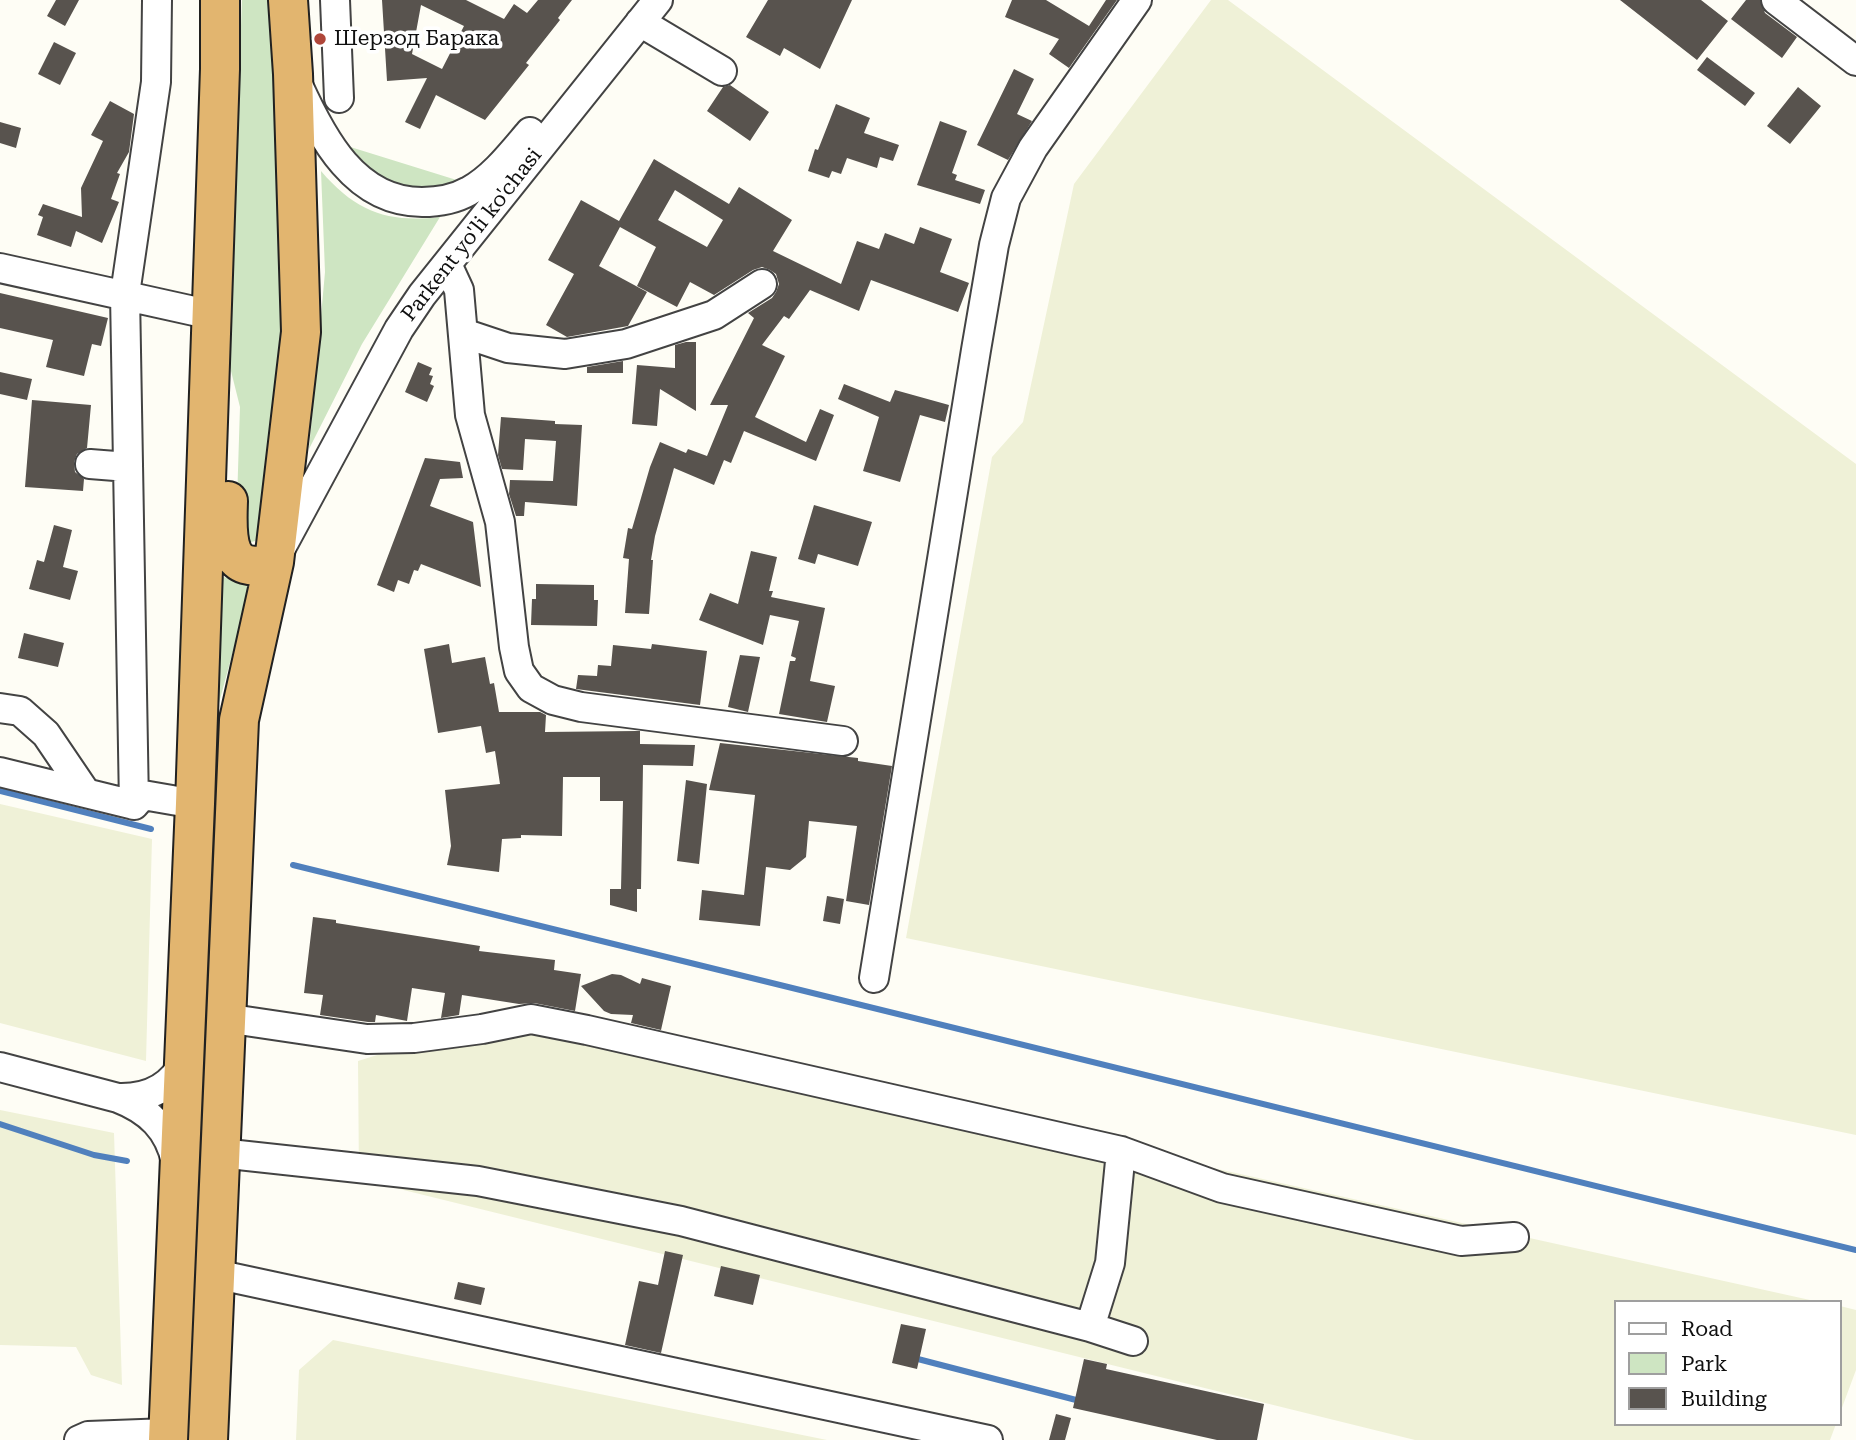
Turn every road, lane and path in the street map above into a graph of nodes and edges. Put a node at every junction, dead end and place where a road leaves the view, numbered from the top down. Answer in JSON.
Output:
{"nodes":[{"id":1,"x":157,"y":0,"type":"edge"},
{"id":2,"x":220,"y":0,"type":"edge"},
{"id":3,"x":288,"y":0,"type":"edge"},
{"id":4,"x":335,"y":0,"type":"edge"},
{"id":5,"x":658,"y":0,"type":"edge"},
{"id":6,"x":1137,"y":0,"type":"edge"},
{"id":7,"x":1776,"y":0,"type":"edge"},
{"id":8,"x":639,"y":11,"type":"edge"},
{"id":9,"x":1856,"y":61,"type":"edge"},
{"id":10,"x":722,"y":71,"type":"dead end"},
{"id":11,"x":293,"y":74,"type":"junction"},
{"id":12,"x":339,"y":99,"type":"dead end"},
{"id":13,"x":447,"y":264,"type":"junction"},
{"id":14,"x":0,"y":268,"type":"edge"},
{"id":15,"x":762,"y":284,"type":"dead end"},
{"id":16,"x":125,"y":294,"type":"junction"},
{"id":17,"x":212,"y":314,"type":"junction"},
{"id":18,"x":463,"y":333,"type":"junction"},
{"id":19,"x":90,"y":464,"type":"dead end"},
{"id":20,"x":128,"y":467,"type":"junction"},
{"id":21,"x":274,"y":562,"type":"junction"},
{"id":22,"x":0,"y":708,"type":"edge"},
{"id":23,"x":843,"y":741,"type":"dead end"},
{"id":24,"x":0,"y":772,"type":"edge"},
{"id":25,"x":86,"y":793,"type":"junction"},
{"id":26,"x":139,"y":800,"type":"junction"},
{"id":27,"x":195,"y":804,"type":"junction"},
{"id":28,"x":874,"y":978,"type":"dead end"},
{"id":29,"x":225,"y":1018,"type":"junction"},
{"id":30,"x":185,"y":1060,"type":"junction"},
{"id":31,"x":0,"y":1067,"type":"edge"},
{"id":32,"x":118,"y":1098,"type":"junction"},
{"id":33,"x":1121,"y":1152,"type":"junction"},
{"id":34,"x":220,"y":1153,"type":"junction"},
{"id":35,"x":179,"y":1200,"type":"junction"},
{"id":36,"x":1514,"y":1237,"type":"dead end"},
{"id":37,"x":215,"y":1274,"type":"junction"},
{"id":38,"x":1090,"y":1327,"type":"junction"},
{"id":39,"x":1133,"y":1341,"type":"dead end"},
{"id":40,"x":168,"y":1437,"type":"edge"},
{"id":41,"x":79,"y":1440,"type":"edge"},
{"id":42,"x":208,"y":1440,"type":"edge"},
{"id":43,"x":988,"y":1440,"type":"edge"}],
"edges":[{"from":1,"to":16,"type":"street"},
{"from":2,"to":17,"type":"highway"},
{"from":3,"to":11,"type":"highway"},
{"from":4,"to":12,"type":"street"},
{"from":5,"to":8,"type":"street","name":"Parkent yo'li ko'chasi"},
{"from":6,"to":28,"type":"street"},
{"from":7,"to":9,"type":"street"},
{"from":8,"to":10,"type":"street"},
{"from":8,"to":11,"type":"street","name":"Parkent yo'li ko'chasi"},
{"from":8,"to":13,"type":"street","name":"Parkent yo'li ko'chasi"},
{"from":11,"to":21,"type":"highway"},
{"from":13,"to":18,"type":"street"},
{"from":13,"to":21,"type":"street","name":"Parkent yo'li ko'chasi"},
{"from":14,"to":16,"type":"street"},
{"from":15,"to":18,"type":"street"},
{"from":16,"to":17,"type":"street"},
{"from":16,"to":20,"type":"street"},
{"from":17,"to":21,"type":"highway"},
{"from":17,"to":27,"type":"highway"},
{"from":18,"to":23,"type":"street"},
{"from":19,"to":20,"type":"street"},
{"from":20,"to":26,"type":"street"},
{"from":21,"to":29,"type":"highway"},
{"from":22,"to":25,"type":"street"},
{"from":24,"to":25,"type":"street"},
{"from":25,"to":26,"type":"street"},
{"from":26,"to":27,"type":"street"},
{"from":27,"to":30,"type":"highway"},
{"from":29,"to":33,"type":"street"},
{"from":29,"to":34,"type":"highway"},
{"from":30,"to":32,"type":"street"},
{"from":30,"to":35,"type":"highway"},
{"from":31,"to":32,"type":"street"},
{"from":32,"to":35,"type":"street"},
{"from":33,"to":36,"type":"street"},
{"from":33,"to":38,"type":"street"},
{"from":34,"to":37,"type":"highway"},
{"from":34,"to":38,"type":"street"},
{"from":35,"to":40,"type":"highway"},
{"from":37,"to":42,"type":"highway"},
{"from":37,"to":43,"type":"street"},
{"from":38,"to":39,"type":"street"},
{"from":40,"to":41,"type":"street"}]}
